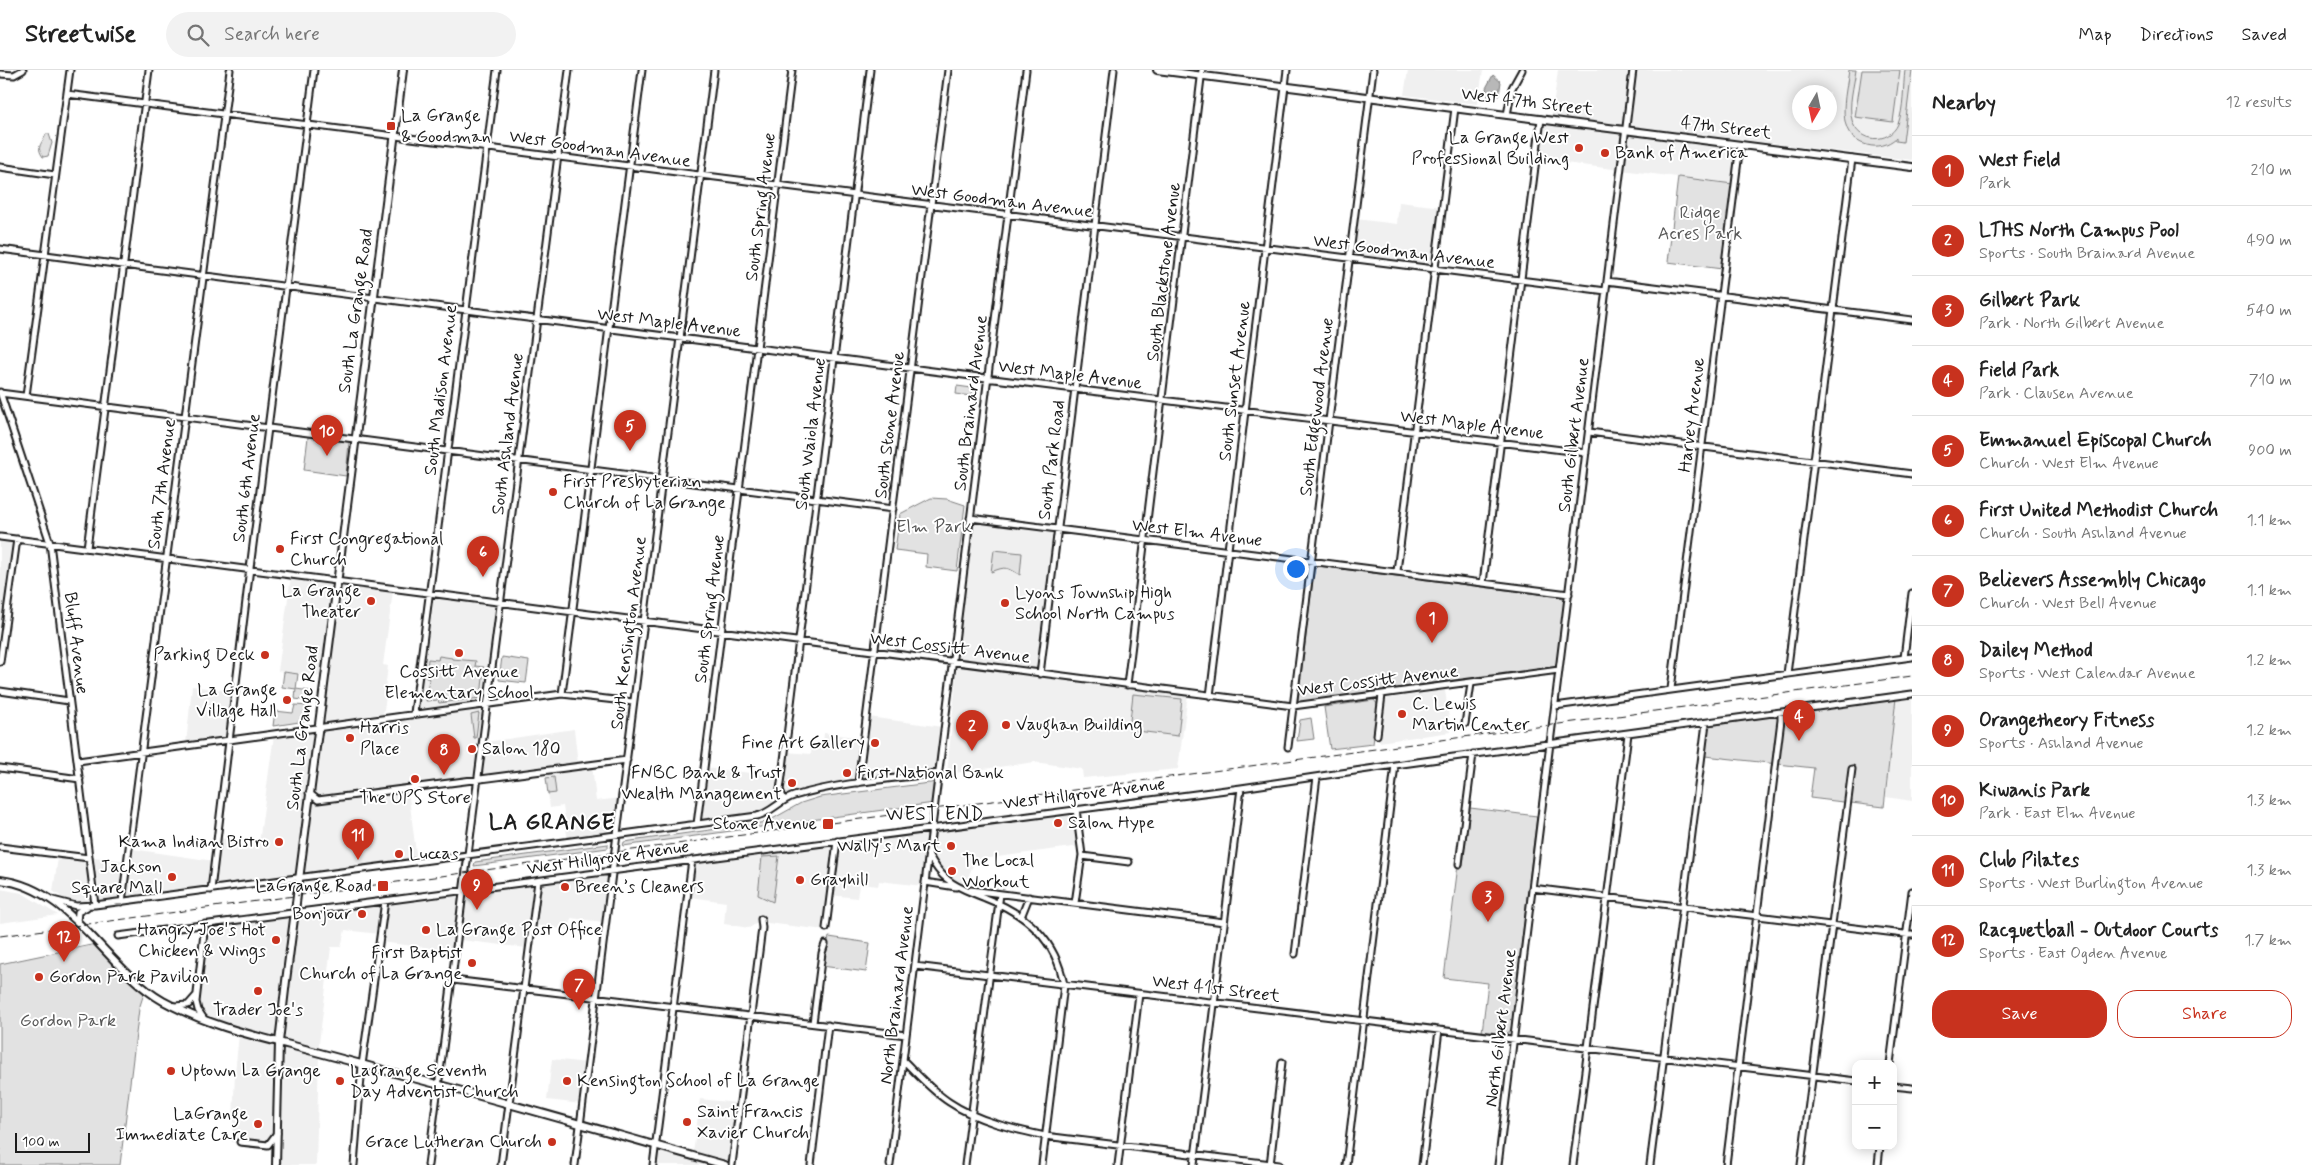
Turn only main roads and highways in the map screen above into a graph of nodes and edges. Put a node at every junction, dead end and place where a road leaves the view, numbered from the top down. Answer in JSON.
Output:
{"nodes":[{"id":1,"x":403,"y":70,"type":"edge"},
{"id":2,"x":1157,"y":70,"type":"edge"},
{"id":3,"x":1202,"y":73,"type":"edge"},
{"id":4,"x":1626,"y":130,"type":"joint"},
{"id":5,"x":1912,"y":167,"type":"edge"},
{"id":6,"x":0,"y":880,"type":"edge"},
{"id":7,"x":279,"y":1042,"type":"junction"},
{"id":8,"x":276,"y":1165,"type":"edge"},
{"id":9,"x":724,"y":1165,"type":"edge"}],
"edges":[{"from":1,"to":7,"type":"main road","name":"South La Grange Road"},
{"from":2,"to":3,"type":"main road","name":"West 47th Street"},
{"from":3,"to":4,"type":"main road","name":"West 47th Street"},
{"from":4,"to":5,"type":"main road","name":"47th Street"},
{"from":6,"to":7,"type":"main road"},
{"from":7,"to":8,"type":"main road","name":"South La Grange Road"},
{"from":7,"to":9,"type":"main road"}]}
